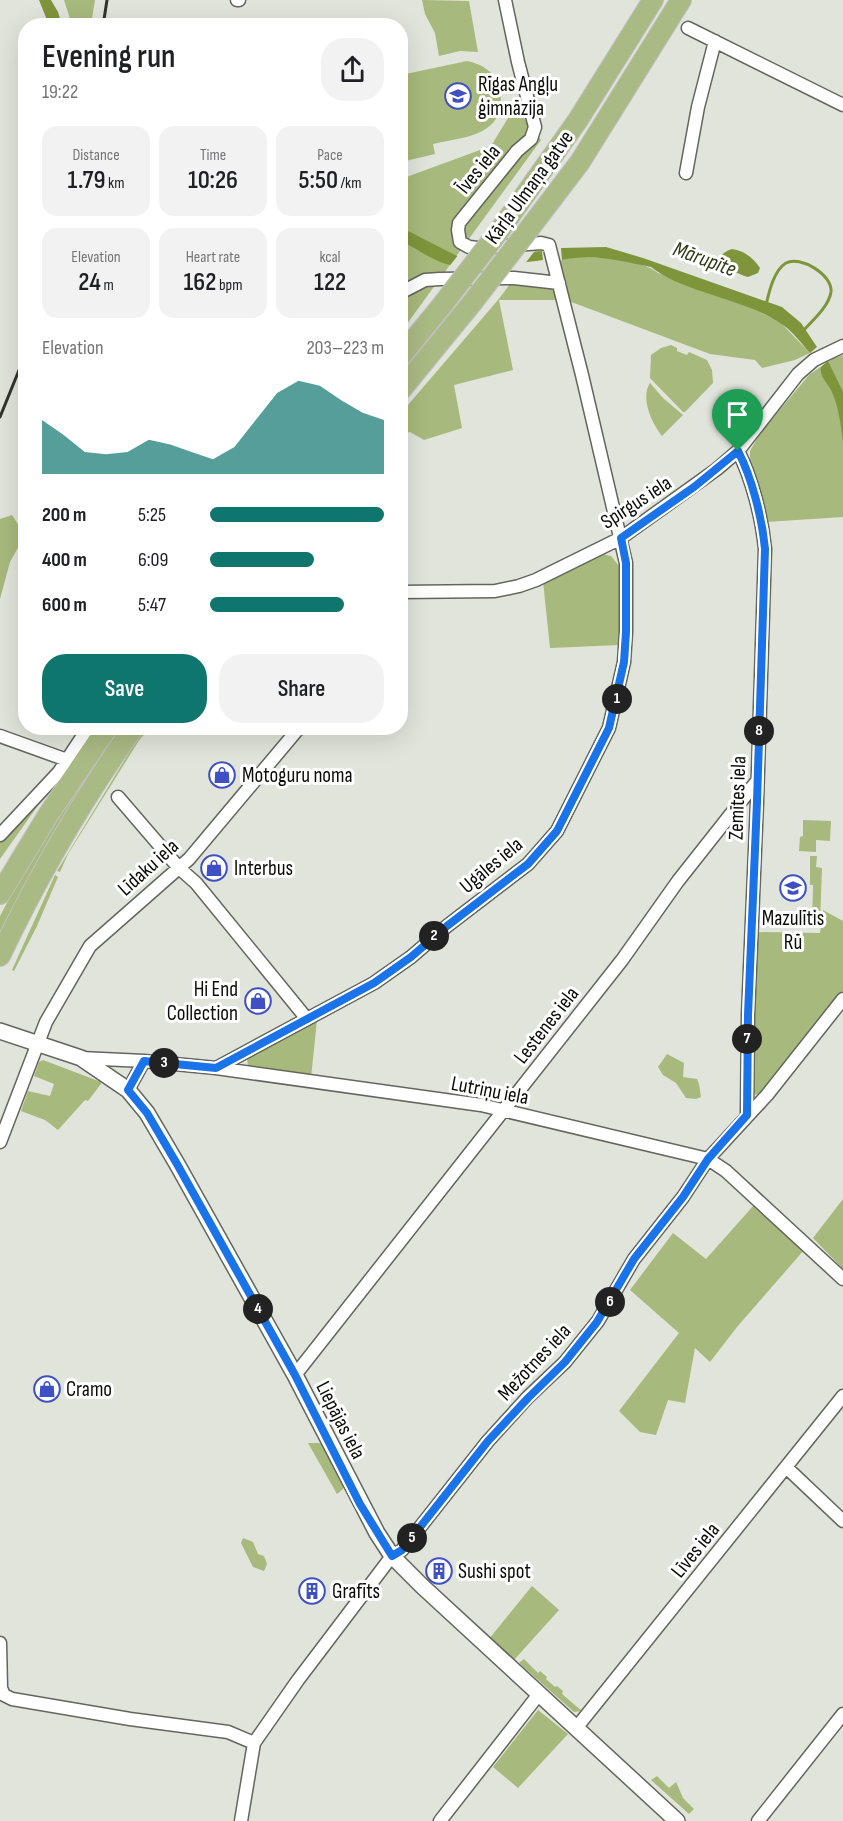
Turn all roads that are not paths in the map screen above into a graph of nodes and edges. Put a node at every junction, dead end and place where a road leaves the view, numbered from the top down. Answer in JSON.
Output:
{"nodes":[{"id":1,"x":505,"y":0,"type":"edge"},
{"id":2,"x":653,"y":0,"type":"edge"},
{"id":3,"x":681,"y":0,"type":"edge"},
{"id":4,"x":688,"y":28,"type":"dead end"},
{"id":5,"x":715,"y":41,"type":"junction"},
{"id":6,"x":843,"y":105,"type":"edge"},
{"id":7,"x":686,"y":173,"type":"dead end"},
{"id":8,"x":549,"y":244,"type":"joint"},
{"id":9,"x":559,"y":282,"type":"junction"},
{"id":10,"x":408,"y":289,"type":"edge"},
{"id":11,"x":843,"y":346,"type":"edge"},
{"id":12,"x":408,"y":347,"type":"edge"},
{"id":13,"x":408,"y":381,"type":"edge"},
{"id":14,"x":738,"y":451,"type":"junction"},
{"id":15,"x":621,"y":538,"type":"junction"},
{"id":16,"x":408,"y":592,"type":"edge"},
{"id":17,"x":83,"y":735,"type":"edge"},
{"id":18,"x":102,"y":735,"type":"edge"},
{"id":19,"x":128,"y":735,"type":"edge"},
{"id":20,"x":292,"y":735,"type":"edge"},
{"id":21,"x":0,"y":736,"type":"edge"},
{"id":22,"x":67,"y":760,"type":"junction"},
{"id":23,"x":757,"y":781,"type":"junction"},
{"id":24,"x":118,"y":797,"type":"dead end"},
{"id":25,"x":0,"y":835,"type":"edge"},
{"id":26,"x":179,"y":868,"type":"junction"},
{"id":27,"x":0,"y":894,"type":"edge"},
{"id":28,"x":0,"y":956,"type":"edge"},
{"id":29,"x":843,"y":999,"type":"edge"},
{"id":30,"x":307,"y":1018,"type":"junction"},
{"id":31,"x":0,"y":1030,"type":"edge"},
{"id":32,"x":38,"y":1044,"type":"junction"},
{"id":33,"x":81,"y":1058,"type":"junction"},
{"id":34,"x":144,"y":1061,"type":"junction"},
{"id":35,"x":216,"y":1068,"type":"junction"},
{"id":36,"x":128,"y":1090,"type":"junction"},
{"id":37,"x":502,"y":1111,"type":"junction"},
{"id":38,"x":747,"y":1115,"type":"junction"},
{"id":39,"x":0,"y":1142,"type":"edge"},
{"id":40,"x":708,"y":1159,"type":"junction"},
{"id":41,"x":843,"y":1279,"type":"edge"},
{"id":42,"x":295,"y":1375,"type":"junction"},
{"id":43,"x":843,"y":1396,"type":"edge"},
{"id":44,"x":786,"y":1467,"type":"junction"},
{"id":45,"x":843,"y":1521,"type":"edge"},
{"id":46,"x":392,"y":1556,"type":"junction"},
{"id":47,"x":0,"y":1643,"type":"edge"},
{"id":48,"x":539,"y":1694,"type":"junction"},
{"id":49,"x":843,"y":1714,"type":"edge"},
{"id":50,"x":577,"y":1727,"type":"junction"},
{"id":51,"x":254,"y":1743,"type":"junction"},
{"id":52,"x":241,"y":1821,"type":"edge"},
{"id":53,"x":440,"y":1821,"type":"edge"},
{"id":54,"x":677,"y":1821,"type":"edge"},
{"id":55,"x":758,"y":1821,"type":"edge"}],
"edges":[{"from":1,"to":8,"type":"street","name":"Īves iela"},
{"from":2,"to":12,"type":"highway","name":"Kārļa Ulmaņa gatve","bridge":true},
{"from":3,"to":13,"type":"highway","name":"Kārļa Ulmaņa gatve","bridge":true},
{"from":4,"to":5,"type":"street"},
{"from":5,"to":6,"type":"street"},
{"from":5,"to":7,"type":"street"},
{"from":8,"to":9,"type":"street","name":"Ugāles iela"},
{"from":9,"to":10,"type":"street"},
{"from":9,"to":15,"type":"street","name":"Ugāles iela"},
{"from":11,"to":14,"type":"street","name":"Spirgus iela"},
{"from":14,"to":15,"type":"street","name":"Spirgus iela"},
{"from":14,"to":23,"type":"street","name":"Zemītes iela"},
{"from":15,"to":16,"type":"street","name":"Spirgus iela"},
{"from":15,"to":30,"type":"street","name":"Ugāles iela"},
{"from":17,"to":22,"type":"street"},
{"from":18,"to":27,"type":"highway"},
{"from":19,"to":28,"type":"highway"},
{"from":20,"to":26,"type":"street","name":"Līdaku iela"},
{"from":21,"to":22,"type":"street"},
{"from":22,"to":25,"type":"street"},
{"from":23,"to":37,"type":"street","name":"Lestenes iela"},
{"from":23,"to":38,"type":"street","name":"Zemītes iela"},
{"from":24,"to":26,"type":"street"},
{"from":26,"to":30,"type":"street"},
{"from":26,"to":32,"type":"street","name":"Līdaku iela"},
{"from":29,"to":38,"type":"street","name":"Mežotnes iela"},
{"from":30,"to":35,"type":"street","name":"Ugāles iela"},
{"from":31,"to":32,"type":"street","name":"Liepājas iela"},
{"from":32,"to":33,"type":"street","name":"Liepājas iela"},
{"from":32,"to":39,"type":"street","name":"Līdaku iela"},
{"from":33,"to":34,"type":"street","name":"Lutriņu iela"},
{"from":33,"to":36,"type":"street","name":"Liepājas iela"},
{"from":34,"to":35,"type":"street","name":"Lutriņu iela"},
{"from":34,"to":36,"type":"street"},
{"from":35,"to":37,"type":"street","name":"Lutriņu iela"},
{"from":36,"to":42,"type":"street","name":"Liepājas iela"},
{"from":37,"to":40,"type":"street","name":"Lutriņu iela"},
{"from":37,"to":42,"type":"street","name":"Lestenes iela"},
{"from":38,"to":40,"type":"street","name":"Mežotnes iela"},
{"from":40,"to":41,"type":"street","name":"Lutriņu iela"},
{"from":40,"to":46,"type":"street","name":"Mežotnes iela"},
{"from":42,"to":46,"type":"street","name":"Liepājas iela"},
{"from":43,"to":44,"type":"street","name":"Līves iela"},
{"from":44,"to":45,"type":"street"},
{"from":44,"to":50,"type":"street","name":"Līves iela"},
{"from":46,"to":48,"type":"street","name":"Liepājas iela"},
{"from":46,"to":51,"type":"street","name":"Mežotnes iela"},
{"from":47,"to":51,"type":"street"},
{"from":48,"to":50,"type":"street","name":"Liepājas iela"},
{"from":48,"to":53,"type":"street"},
{"from":49,"to":55,"type":"street"},
{"from":50,"to":54,"type":"street","name":"Liepājas iela"},
{"from":51,"to":52,"type":"street","name":"Mežotnes iela"}]}
